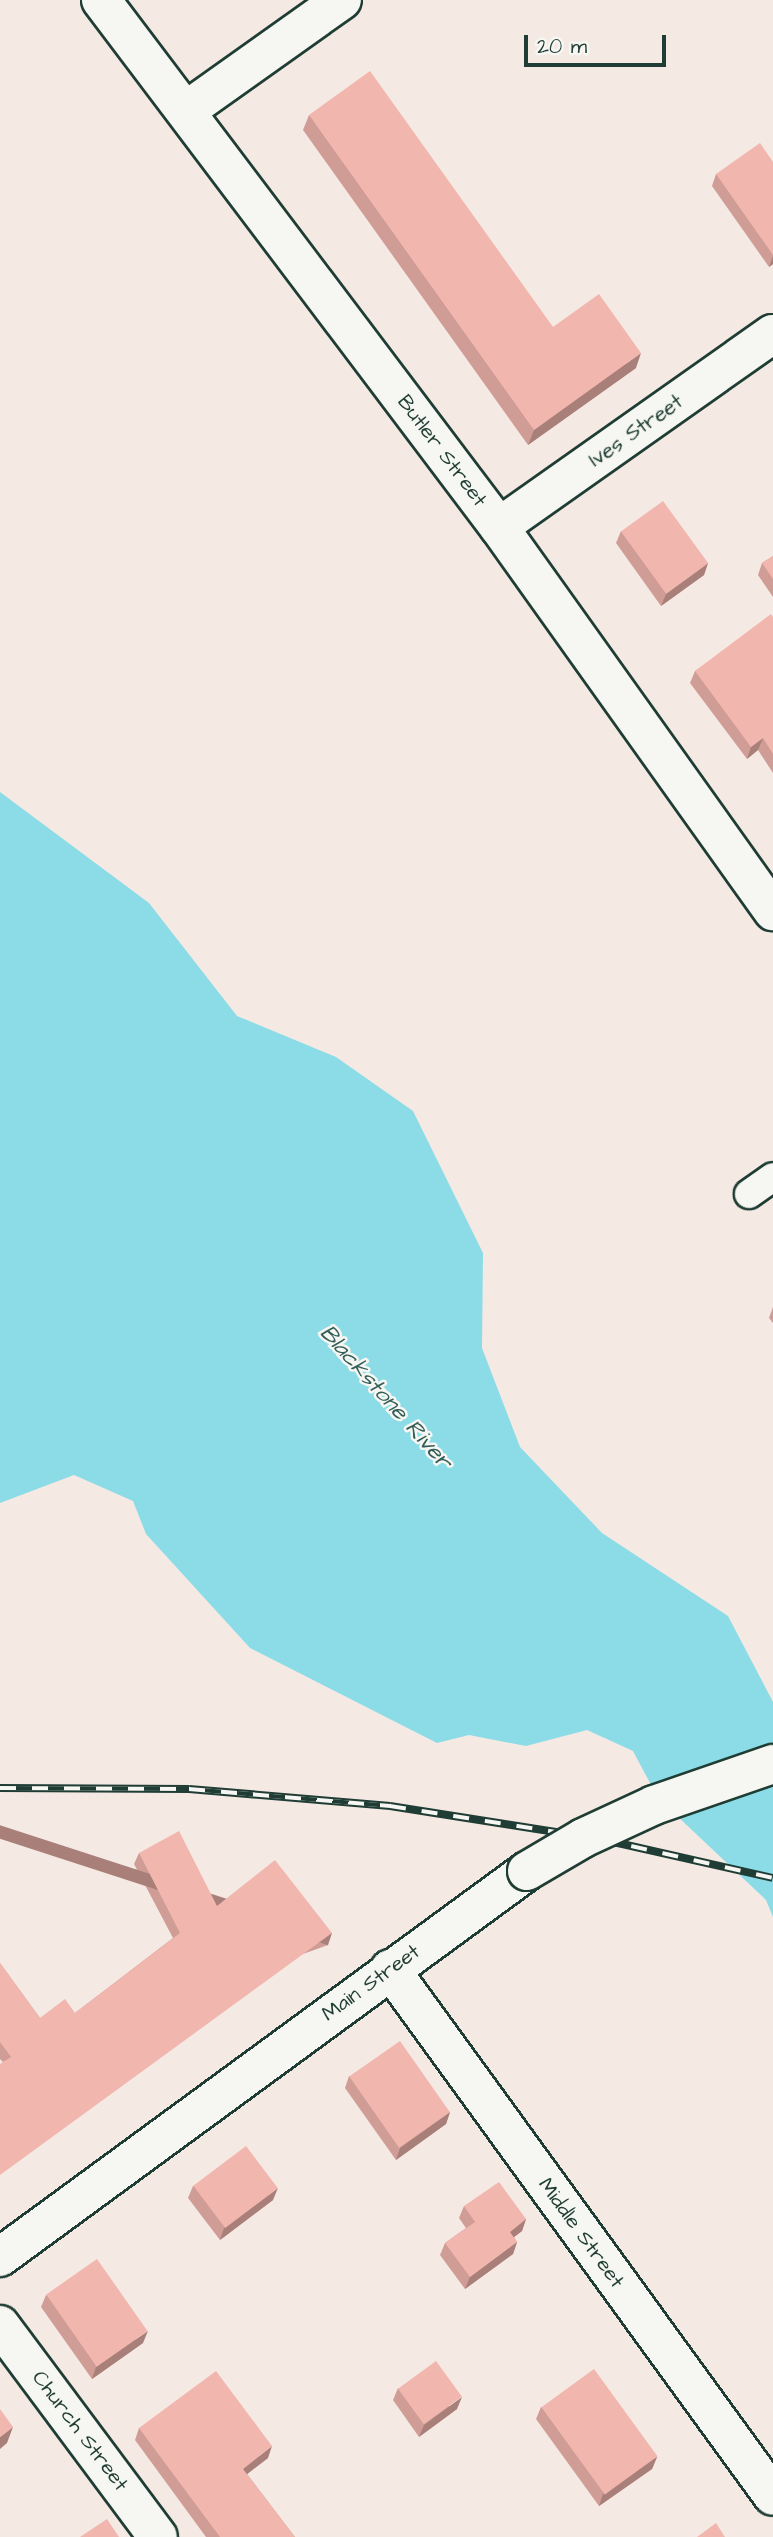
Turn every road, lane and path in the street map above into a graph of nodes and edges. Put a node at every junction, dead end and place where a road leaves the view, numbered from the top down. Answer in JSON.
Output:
{"nodes":[{"id":1,"x":100,"y":0,"type":"edge"},
{"id":2,"x":342,"y":0,"type":"edge"},
{"id":3,"x":187,"y":110,"type":"junction"},
{"id":4,"x":773,"y":334,"type":"edge"},
{"id":5,"x":499,"y":527,"type":"junction"},
{"id":6,"x":773,"y":911,"type":"edge"},
{"id":7,"x":773,"y":1177,"type":"edge"},
{"id":8,"x":748,"y":1194,"type":"dead end"},
{"id":9,"x":773,"y":1764,"type":"edge"},
{"id":10,"x":390,"y":1969,"type":"junction"},
{"id":11,"x":0,"y":2257,"type":"edge"},
{"id":12,"x":0,"y":2325,"type":"edge"},
{"id":13,"x":773,"y":2496,"type":"edge"},
{"id":14,"x":158,"y":2537,"type":"edge"}],
"edges":[{"from":1,"to":3,"type":"street","name":"Butler Street"},
{"from":2,"to":3,"type":"street"},
{"from":3,"to":5,"type":"street","name":"Butler Street"},
{"from":4,"to":5,"type":"street","name":"Ives Street"},
{"from":5,"to":6,"type":"street","name":"Butler Street"},
{"from":7,"to":8,"type":"lane"},
{"from":9,"to":10,"type":"street","name":"Main Street","bridge":true},
{"from":10,"to":11,"type":"street","name":"Main Street"},
{"from":10,"to":13,"type":"street","name":"Middle Street"},
{"from":12,"to":14,"type":"street","name":"Church Street"}]}
